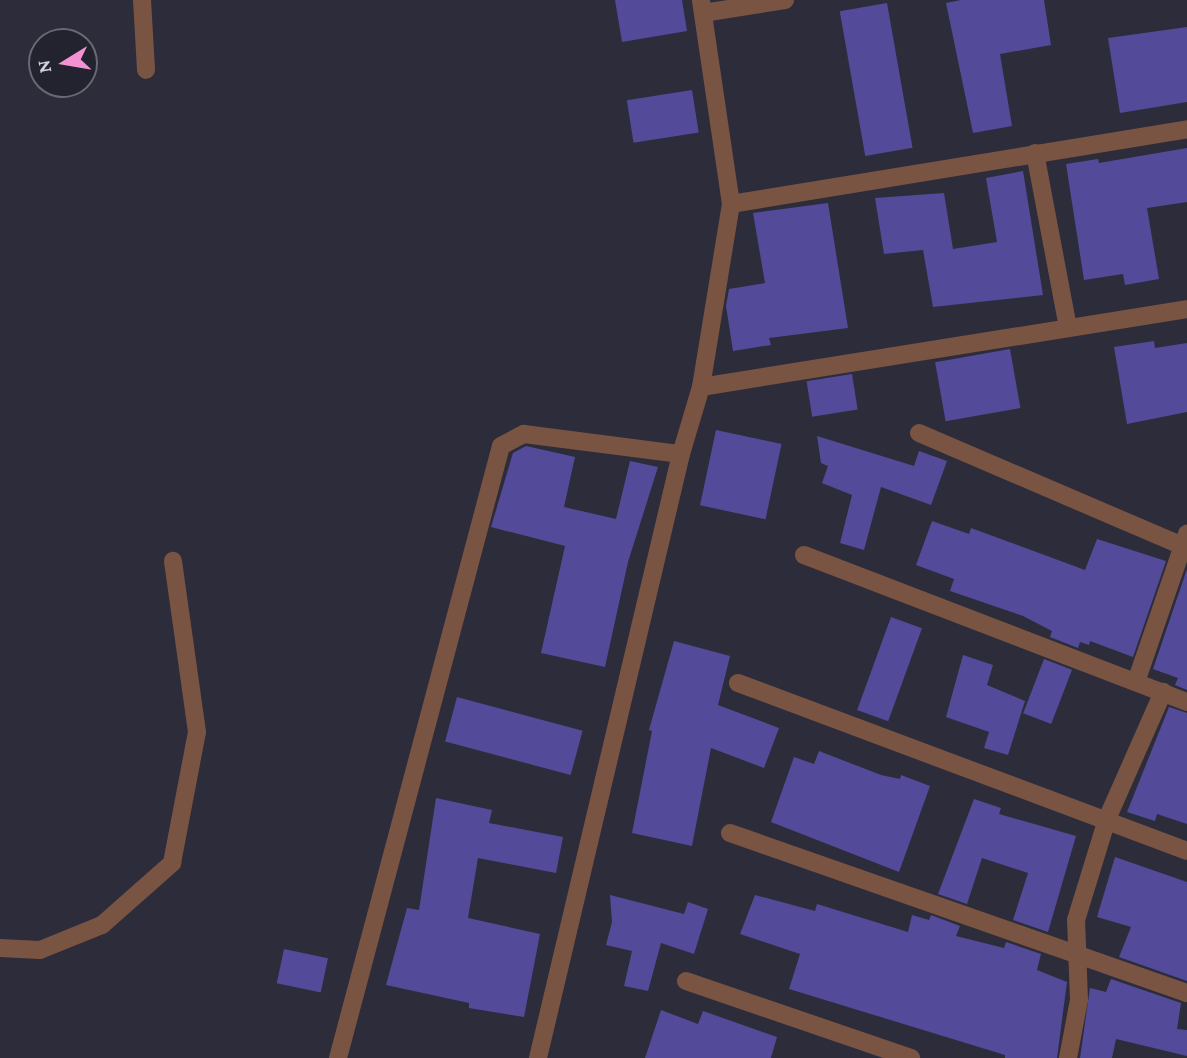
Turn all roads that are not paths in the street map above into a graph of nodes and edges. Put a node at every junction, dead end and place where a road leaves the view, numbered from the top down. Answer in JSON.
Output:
{"nodes":[{"id":1,"x":142,"y":0,"type":"edge"},
{"id":2,"x":785,"y":0,"type":"edge"},
{"id":3,"x":702,"y":7,"type":"edge"},
{"id":4,"x":146,"y":70,"type":"dead end"},
{"id":5,"x":1187,"y":129,"type":"edge"},
{"id":6,"x":1035,"y":153,"type":"junction"},
{"id":7,"x":731,"y":204,"type":"junction"},
{"id":8,"x":1187,"y":309,"type":"edge"},
{"id":9,"x":1068,"y":328,"type":"junction"},
{"id":10,"x":701,"y":387,"type":"junction"},
{"id":11,"x":919,"y":433,"type":"dead end"},
{"id":12,"x":681,"y":454,"type":"junction"},
{"id":13,"x":1186,"y":543,"type":"edge"},
{"id":14,"x":804,"y":555,"type":"dead end"},
{"id":15,"x":173,"y":561,"type":"dead end"},
{"id":16,"x":1136,"y":682,"type":"junction"},
{"id":17,"x":738,"y":683,"type":"dead end"},
{"id":18,"x":1163,"y":692,"type":"junction"},
{"id":19,"x":1187,"y":702,"type":"edge"},
{"id":20,"x":1107,"y":819,"type":"junction"},
{"id":21,"x":730,"y":833,"type":"dead end"},
{"id":22,"x":1187,"y":851,"type":"edge"},
{"id":23,"x":0,"y":948,"type":"edge"},
{"id":24,"x":1077,"y":953,"type":"junction"},
{"id":25,"x":686,"y":981,"type":"dead end"},
{"id":26,"x":1187,"y":993,"type":"edge"},
{"id":27,"x":338,"y":1058,"type":"edge"},
{"id":28,"x":538,"y":1058,"type":"edge"},
{"id":29,"x":911,"y":1058,"type":"edge"},
{"id":30,"x":1068,"y":1058,"type":"edge"}],
"edges":[{"from":1,"to":4,"type":"street"},
{"from":2,"to":3,"type":"street"},
{"from":3,"to":7,"type":"street"},
{"from":5,"to":6,"type":"street"},
{"from":6,"to":7,"type":"street"},
{"from":6,"to":9,"type":"street"},
{"from":7,"to":10,"type":"street"},
{"from":8,"to":9,"type":"street"},
{"from":9,"to":10,"type":"street"},
{"from":10,"to":12,"type":"street"},
{"from":11,"to":13,"type":"street"},
{"from":12,"to":27,"type":"street"},
{"from":12,"to":28,"type":"street"},
{"from":13,"to":16,"type":"street"},
{"from":14,"to":16,"type":"street"},
{"from":15,"to":23,"type":"street"},
{"from":16,"to":18,"type":"street"},
{"from":17,"to":20,"type":"street"},
{"from":18,"to":19,"type":"street"},
{"from":18,"to":20,"type":"street"},
{"from":20,"to":22,"type":"street"},
{"from":20,"to":24,"type":"street"},
{"from":21,"to":24,"type":"street"},
{"from":24,"to":26,"type":"street"},
{"from":24,"to":30,"type":"street"},
{"from":25,"to":29,"type":"street"}]}
